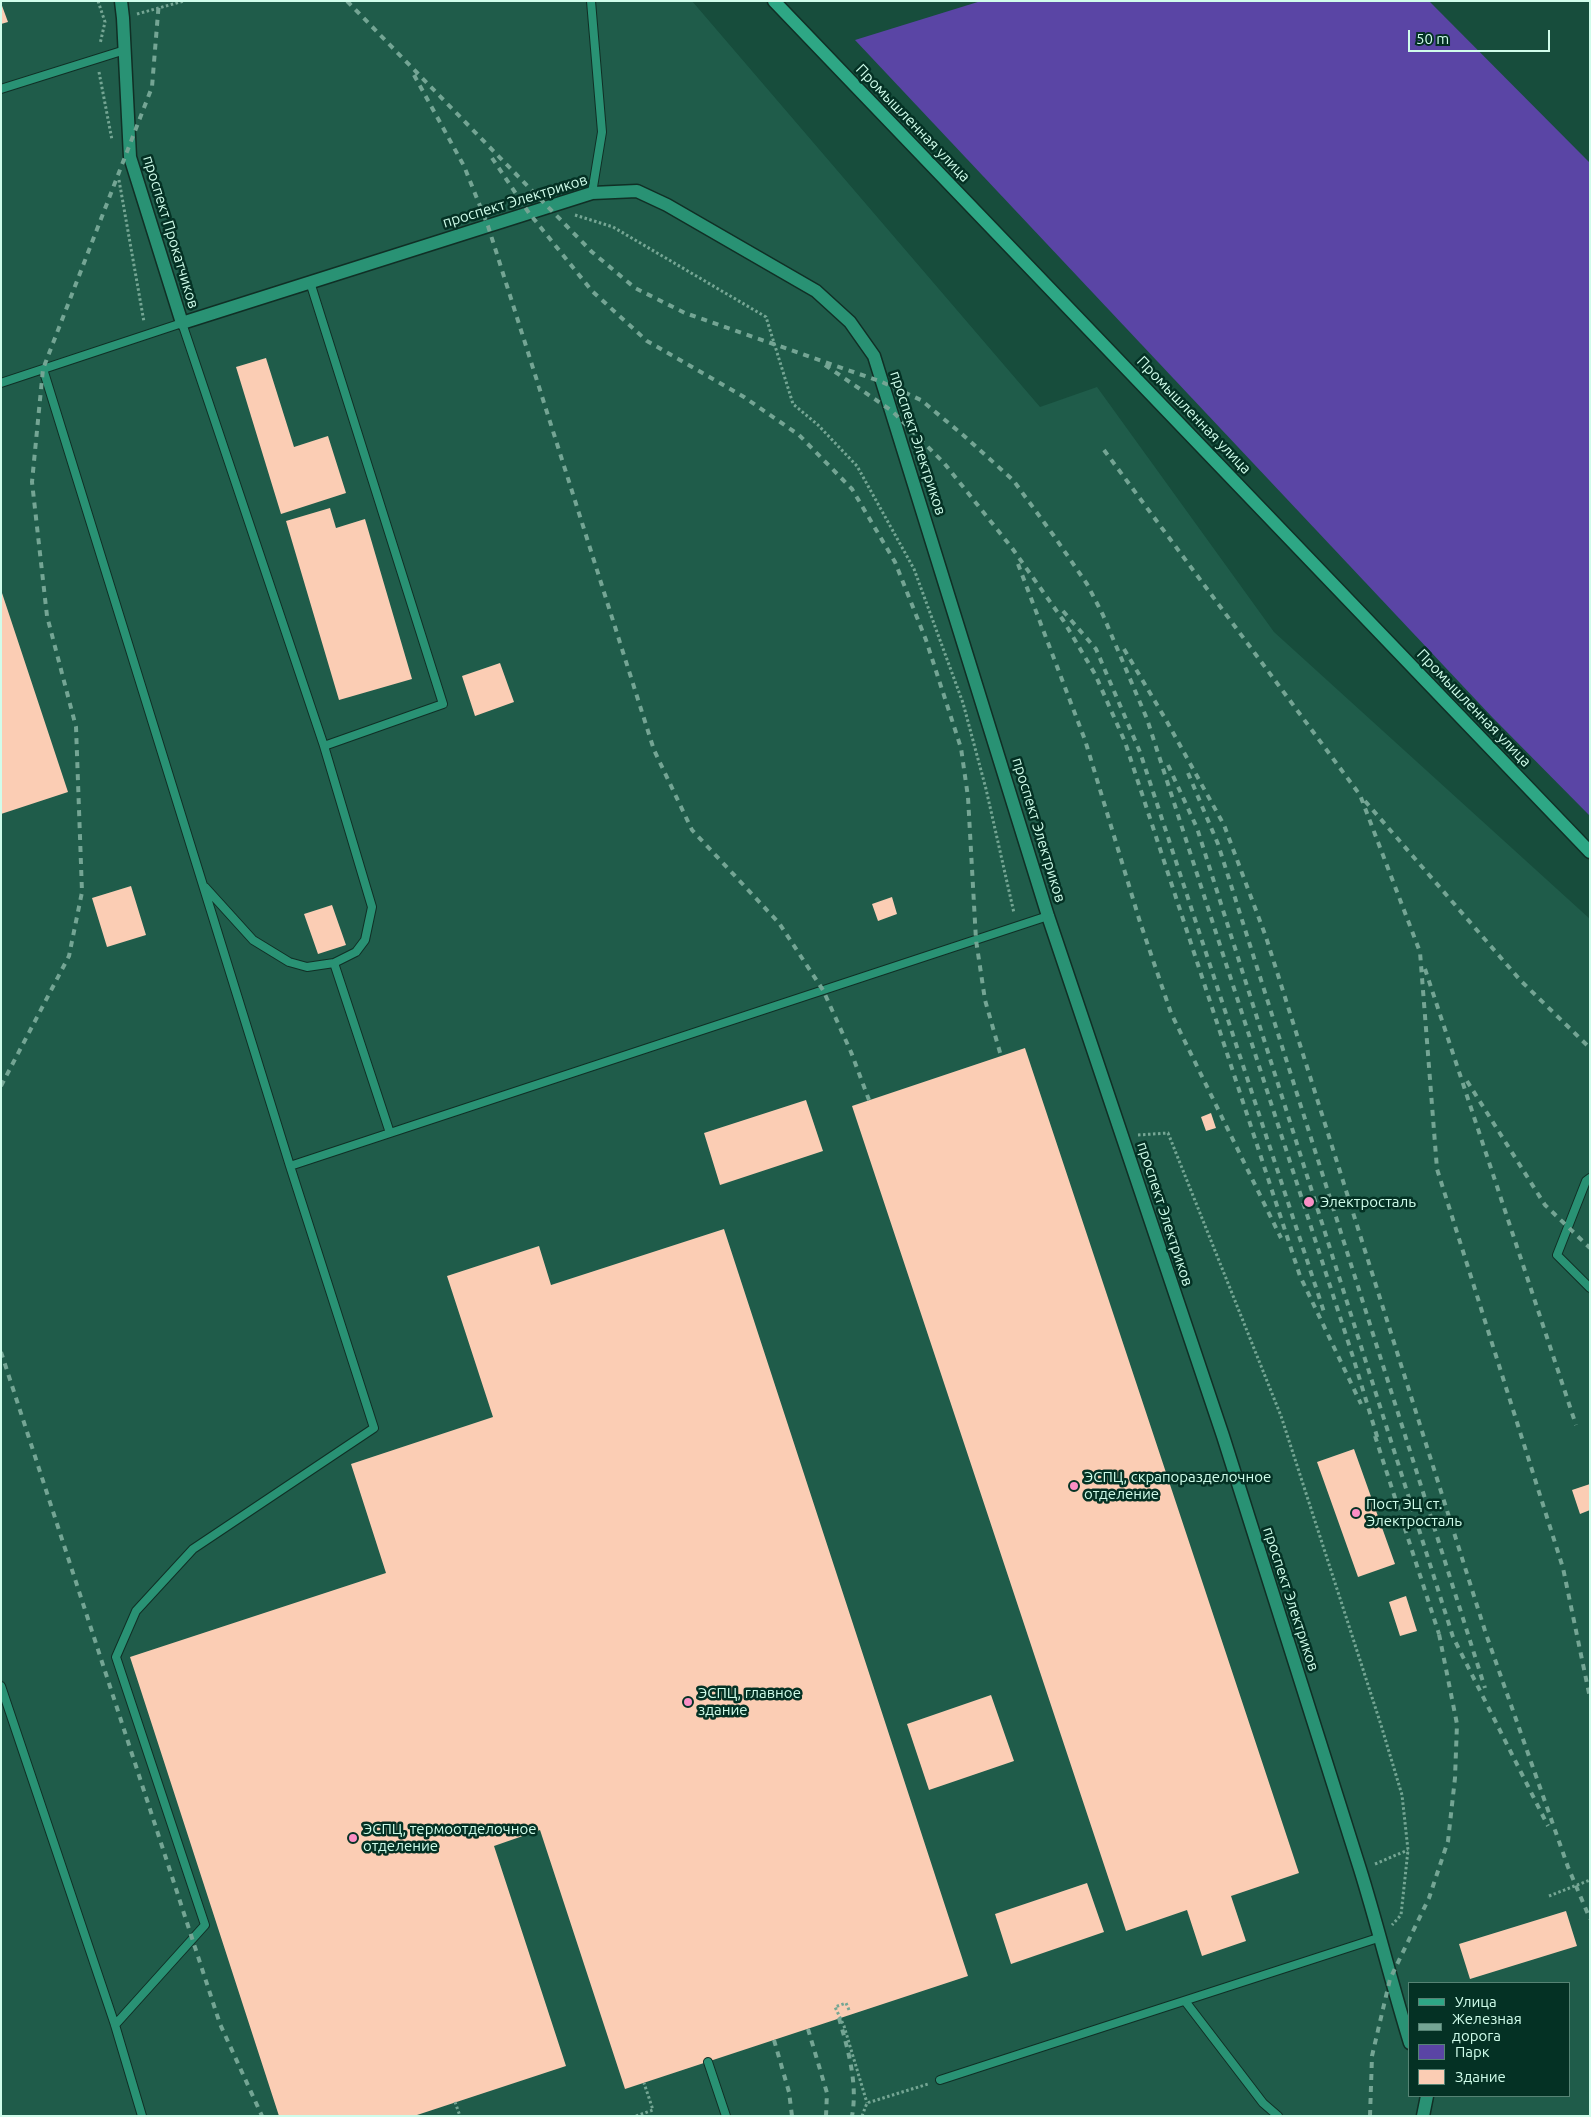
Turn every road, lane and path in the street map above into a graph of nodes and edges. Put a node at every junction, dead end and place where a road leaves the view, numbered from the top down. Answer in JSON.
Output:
{"nodes":[{"id":1,"x":121,"y":1,"type":"edge"},
{"id":2,"x":184,"y":1,"type":"edge"},
{"id":3,"x":591,"y":1,"type":"edge"},
{"id":4,"x":774,"y":1,"type":"edge"},
{"id":5,"x":123,"y":18,"type":"junction"},
{"id":6,"x":105,"y":22,"type":"dead end"},
{"id":7,"x":125,"y":50,"type":"junction"},
{"id":8,"x":1,"y":89,"type":"edge"},
{"id":9,"x":592,"y":193,"type":"junction"},
{"id":10,"x":557,"y":204,"type":"junction"},
{"id":11,"x":310,"y":282,"type":"junction"},
{"id":12,"x":182,"y":322,"type":"junction"},
{"id":13,"x":43,"y":369,"type":"junction"},
{"id":14,"x":1,"y":383,"type":"edge"},
{"id":15,"x":324,"y":746,"type":"junction"},
{"id":16,"x":1590,"y":852,"type":"edge"},
{"id":17,"x":202,"y":883,"type":"junction"},
{"id":18,"x":1048,"y":916,"type":"junction"},
{"id":19,"x":1016,"y":926,"type":"junction"},
{"id":20,"x":334,"y":963,"type":"junction"},
{"id":21,"x":390,"y":1133,"type":"junction"},
{"id":22,"x":1122,"y":1136,"type":"junction"},
{"id":23,"x":290,"y":1166,"type":"junction"},
{"id":24,"x":1590,"y":1178,"type":"edge"},
{"id":25,"x":1590,"y":1288,"type":"edge"},
{"id":26,"x":1,"y":1686,"type":"edge"},
{"id":27,"x":1408,"y":1850,"type":"junction"},
{"id":28,"x":1360,"y":1869,"type":"junction"},
{"id":29,"x":1590,"y":1880,"type":"edge"},
{"id":30,"x":1549,"y":1896,"type":"dead end"},
{"id":31,"x":1381,"y":1937,"type":"junction"},
{"id":32,"x":1185,"y":2001,"type":"junction"},
{"id":33,"x":849,"y":2010,"type":"dead end"},
{"id":34,"x":115,"y":2025,"type":"junction"},
{"id":35,"x":1408,"y":2037,"type":"edge"},
{"id":36,"x":708,"y":2062,"type":"dead end"},
{"id":37,"x":940,"y":2080,"type":"joint"},
{"id":38,"x":644,"y":2083,"type":"dead end"},
{"id":39,"x":1426,"y":2097,"type":"edge"},
{"id":40,"x":455,"y":2102,"type":"dead end"},
{"id":41,"x":867,"y":2104,"type":"junction"},
{"id":42,"x":142,"y":2116,"type":"edge"},
{"id":43,"x":460,"y":2116,"type":"edge"},
{"id":44,"x":636,"y":2116,"type":"edge"},
{"id":45,"x":726,"y":2116,"type":"edge"},
{"id":46,"x":862,"y":2116,"type":"edge"},
{"id":47,"x":1278,"y":2116,"type":"edge"},
{"id":48,"x":1423,"y":2116,"type":"edge"}],
"edges":[{"from":1,"to":5,"type":"street","name":"проспект Прокатчиков"},
{"from":2,"to":5,"type":"path"},
{"from":3,"to":9,"type":"lane"},
{"from":4,"to":16,"type":"street","name":"Промышленная улица"},
{"from":5,"to":6,"type":"path"},
{"from":5,"to":7,"type":"street","name":"проспект Прокатчиков"},
{"from":7,"to":8,"type":"lane"},
{"from":7,"to":12,"type":"street","name":"проспект Прокатчиков"},
{"from":9,"to":10,"type":"street","name":"проспект Электриков"},
{"from":9,"to":18,"type":"street","name":"проспект Электриков"},
{"from":10,"to":11,"type":"street","name":"проспект Электриков"},
{"from":10,"to":19,"type":"path"},
{"from":11,"to":12,"type":"street","name":"проспект Электриков"},
{"from":11,"to":15,"type":"lane"},
{"from":12,"to":13,"type":"lane"},
{"from":12,"to":15,"type":"lane"},
{"from":13,"to":14,"type":"lane"},
{"from":13,"to":17,"type":"lane"},
{"from":15,"to":20,"type":"lane"},
{"from":17,"to":20,"type":"lane"},
{"from":17,"to":23,"type":"lane"},
{"from":18,"to":19,"type":"lane"},
{"from":18,"to":22,"type":"street","name":"проспект Электриков"},
{"from":19,"to":21,"type":"lane"},
{"from":20,"to":21,"type":"lane"},
{"from":21,"to":23,"type":"lane"},
{"from":22,"to":27,"type":"path"},
{"from":22,"to":28,"type":"street","name":"проспект Электриков"},
{"from":23,"to":34,"type":"lane"},
{"from":24,"to":25,"type":"lane"},
{"from":26,"to":34,"type":"lane"},
{"from":27,"to":28,"type":"path"},
{"from":27,"to":31,"type":"path"},
{"from":28,"to":31,"type":"street","name":"проспект Электриков"},
{"from":29,"to":30,"type":"path"},
{"from":31,"to":32,"type":"lane"},
{"from":31,"to":35,"type":"street","name":"проспект Электриков"},
{"from":32,"to":37,"type":"lane"},
{"from":32,"to":47,"type":"lane"},
{"from":33,"to":41,"type":"path"},
{"from":34,"to":42,"type":"lane"},
{"from":36,"to":45,"type":"lane"},
{"from":37,"to":41,"type":"path"},
{"from":38,"to":44,"type":"path"},
{"from":39,"to":48,"type":"street"},
{"from":40,"to":43,"type":"path"},
{"from":41,"to":46,"type":"path"}]}
